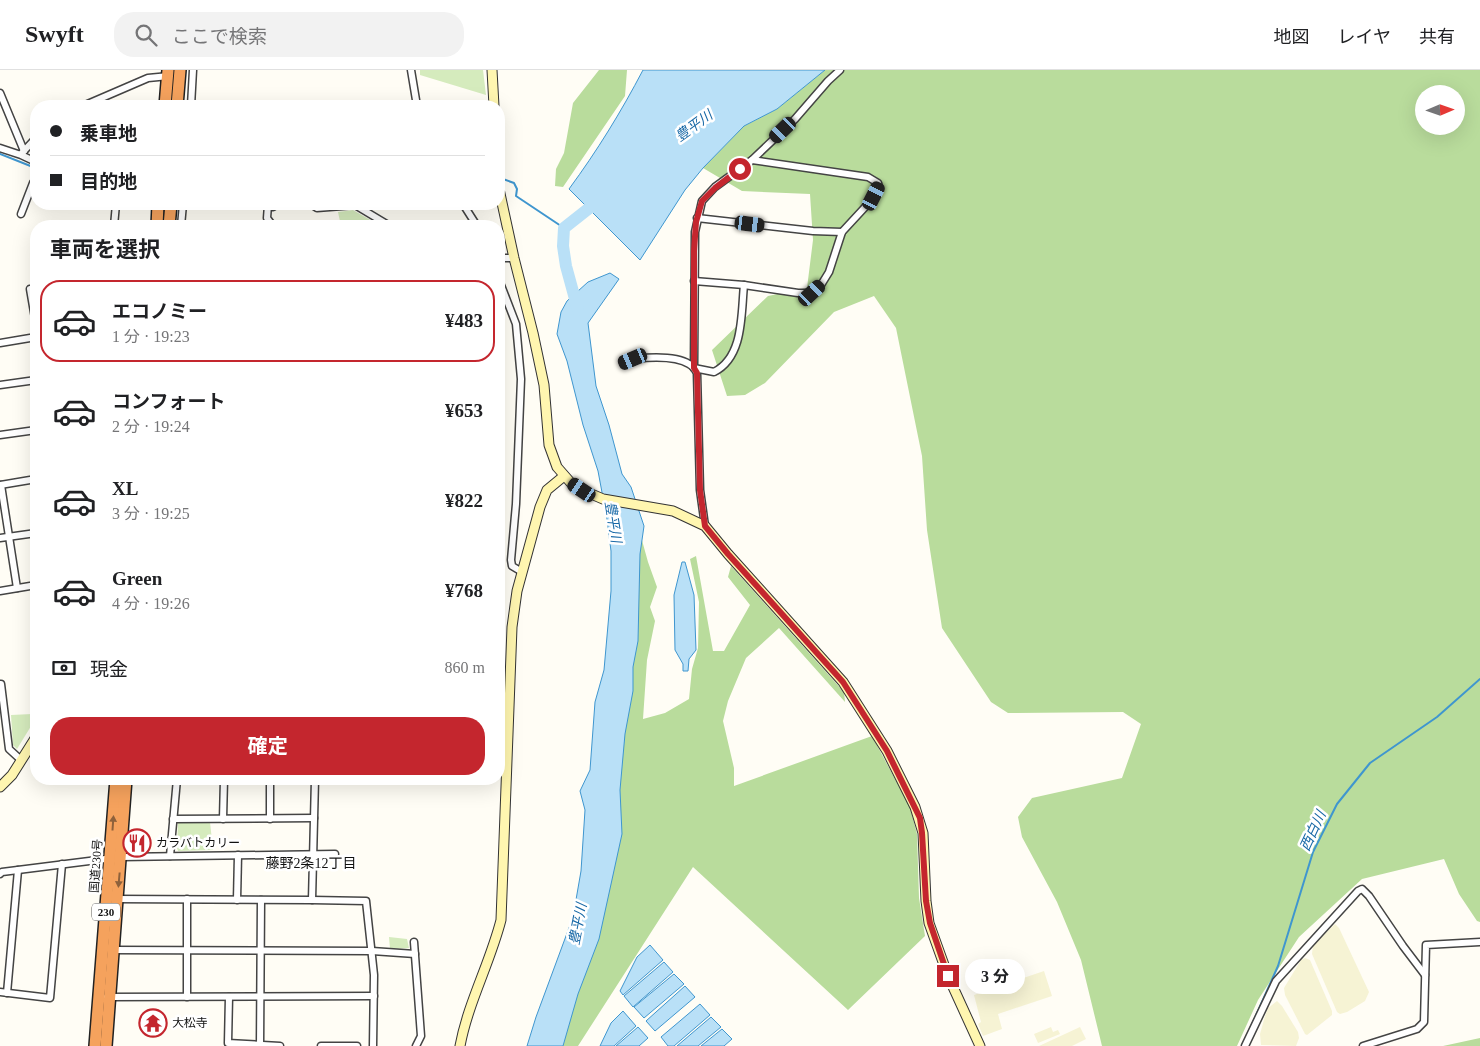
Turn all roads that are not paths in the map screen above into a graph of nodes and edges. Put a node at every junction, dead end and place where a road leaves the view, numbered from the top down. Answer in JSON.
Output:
{"nodes":[{"id":1,"x":193,"y":70,"type":"edge"},
{"id":2,"x":412,"y":70,"type":"edge"},
{"id":3,"x":492,"y":70,"type":"edge"},
{"id":4,"x":840,"y":70,"type":"edge"},
{"id":5,"x":168,"y":73,"type":"edge"},
{"id":6,"x":180,"y":74,"type":"edge"},
{"id":7,"x":0,"y":93,"type":"edge"},
{"id":8,"x":97,"y":100,"type":"edge"},
{"id":9,"x":166,"y":100,"type":"edge"},
{"id":10,"x":178,"y":100,"type":"edge"},
{"id":11,"x":191,"y":100,"type":"edge"},
{"id":12,"x":416,"y":100,"type":"edge"},
{"id":13,"x":494,"y":100,"type":"edge"},
{"id":14,"x":30,"y":145,"type":"edge"},
{"id":15,"x":0,"y":148,"type":"edge"},
{"id":16,"x":23,"y":153,"type":"junction"},
{"id":17,"x":30,"y":158,"type":"edge"},
{"id":18,"x":752,"y":160,"type":"junction"},
{"id":19,"x":30,"y":192,"type":"edge"},
{"id":20,"x":363,"y":210,"type":"edge"},
{"id":21,"x":504,"y":210,"type":"edge"},
{"id":22,"x":21,"y":214,"type":"dead end"},
{"id":23,"x":698,"y":218,"type":"junction"},
{"id":24,"x":380,"y":220,"type":"edge"},
{"id":25,"x":842,"y":232,"type":"junction"},
{"id":26,"x":514,"y":258,"type":"junction"},
{"id":27,"x":505,"y":259,"type":"edge"},
{"id":28,"x":694,"y":281,"type":"junction"},
{"id":29,"x":744,"y":285,"type":"junction"},
{"id":30,"x":505,"y":296,"type":"edge"},
{"id":31,"x":30,"y":338,"type":"edge"},
{"id":32,"x":0,"y":343,"type":"edge"},
{"id":33,"x":624,"y":363,"type":"dead end"},
{"id":34,"x":694,"y":368,"type":"junction"},
{"id":35,"x":30,"y":381,"type":"edge"},
{"id":36,"x":0,"y":385,"type":"edge"},
{"id":37,"x":30,"y":431,"type":"edge"},
{"id":38,"x":0,"y":435,"type":"edge"},
{"id":39,"x":564,"y":476,"type":"junction"},
{"id":40,"x":30,"y":480,"type":"edge"},
{"id":41,"x":0,"y":485,"type":"edge"},
{"id":42,"x":705,"y":526,"type":"junction"},
{"id":43,"x":30,"y":534,"type":"edge"},
{"id":44,"x":8,"y":537,"type":"junction"},
{"id":45,"x":0,"y":538,"type":"edge"},
{"id":46,"x":522,"y":572,"type":"junction"},
{"id":47,"x":30,"y":586,"type":"edge"},
{"id":48,"x":17,"y":588,"type":"junction"},
{"id":49,"x":0,"y":591,"type":"edge"},
{"id":50,"x":0,"y":684,"type":"edge"},
{"id":51,"x":30,"y":746,"type":"edge"},
{"id":52,"x":21,"y":760,"type":"junction"},
{"id":53,"x":116,"y":785,"type":"edge"},
{"id":54,"x":125,"y":785,"type":"edge"},
{"id":55,"x":176,"y":785,"type":"edge"},
{"id":56,"x":224,"y":785,"type":"edge"},
{"id":57,"x":270,"y":785,"type":"edge"},
{"id":58,"x":315,"y":785,"type":"edge"},
{"id":59,"x":0,"y":787,"type":"edge"},
{"id":60,"x":314,"y":818,"type":"junction"},
{"id":61,"x":173,"y":819,"type":"junction"},
{"id":62,"x":223,"y":819,"type":"junction"},
{"id":63,"x":270,"y":819,"type":"junction"},
{"id":64,"x":313,"y":854,"type":"junction"},
{"id":65,"x":335,"y":854,"type":"dead end"},
{"id":66,"x":170,"y":856,"type":"junction"},
{"id":67,"x":238,"y":856,"type":"junction"},
{"id":68,"x":116,"y":857,"type":"junction"},
{"id":69,"x":62,"y":864,"type":"junction"},
{"id":70,"x":18,"y":870,"type":"junction"},
{"id":71,"x":0,"y":874,"type":"edge"},
{"id":72,"x":112,"y":899,"type":"junction"},
{"id":73,"x":187,"y":900,"type":"junction"},
{"id":74,"x":236,"y":900,"type":"junction"},
{"id":75,"x":261,"y":900,"type":"junction"},
{"id":76,"x":312,"y":900,"type":"junction"},
{"id":77,"x":414,"y":942,"type":"dead end"},
{"id":78,"x":1480,"y":942,"type":"edge"},
{"id":79,"x":108,"y":950,"type":"junction"},
{"id":80,"x":187,"y":951,"type":"junction"},
{"id":81,"x":372,"y":951,"type":"junction"},
{"id":82,"x":261,"y":952,"type":"junction"},
{"id":83,"x":415,"y":954,"type":"junction"},
{"id":84,"x":1425,"y":975,"type":"junction"},
{"id":85,"x":3,"y":993,"type":"edge"},
{"id":86,"x":374,"y":996,"type":"junction"},
{"id":87,"x":105,"y":997,"type":"junction"},
{"id":88,"x":187,"y":997,"type":"junction"},
{"id":89,"x":229,"y":997,"type":"junction"},
{"id":90,"x":260,"y":997,"type":"junction"},
{"id":91,"x":96,"y":1046,"type":"edge"},
{"id":92,"x":106,"y":1046,"type":"edge"},
{"id":93,"x":260,"y":1046,"type":"edge"},
{"id":94,"x":280,"y":1046,"type":"edge"},
{"id":95,"x":321,"y":1046,"type":"edge"},
{"id":96,"x":333,"y":1046,"type":"edge"},
{"id":97,"x":357,"y":1046,"type":"edge"},
{"id":98,"x":373,"y":1046,"type":"edge"},
{"id":99,"x":416,"y":1046,"type":"edge"},
{"id":100,"x":460,"y":1046,"type":"edge"},
{"id":101,"x":980,"y":1046,"type":"edge"},
{"id":102,"x":1245,"y":1046,"type":"edge"},
{"id":103,"x":1363,"y":1046,"type":"edge"}],
"edges":[{"from":1,"to":11,"type":"street"},
{"from":2,"to":12,"type":"street"},
{"from":3,"to":13,"type":"street"},
{"from":4,"to":18,"type":"street"},
{"from":5,"to":6,"type":"street"},
{"from":5,"to":8,"type":"street"},
{"from":5,"to":9,"type":"highway"},
{"from":6,"to":10,"type":"highway"},
{"from":7,"to":16,"type":"street"},
{"from":14,"to":16,"type":"street"},
{"from":15,"to":16,"type":"street"},
{"from":16,"to":17,"type":"street"},
{"from":18,"to":23,"type":"street"},
{"from":18,"to":25,"type":"street"},
{"from":19,"to":22,"type":"street"},
{"from":20,"to":24,"type":"street"},
{"from":21,"to":26,"type":"street"},
{"from":23,"to":25,"type":"street"},
{"from":23,"to":28,"type":"street"},
{"from":25,"to":29,"type":"street"},
{"from":26,"to":27,"type":"street"},
{"from":26,"to":39,"type":"street"},
{"from":28,"to":29,"type":"street"},
{"from":28,"to":34,"type":"street"},
{"from":29,"to":34,"type":"street"},
{"from":30,"to":46,"type":"street"},
{"from":31,"to":32,"type":"street"},
{"from":33,"to":34,"type":"street"},
{"from":34,"to":42,"type":"street"},
{"from":35,"to":36,"type":"street"},
{"from":37,"to":38,"type":"street"},
{"from":39,"to":42,"type":"street"},
{"from":39,"to":46,"type":"street"},
{"from":40,"to":41,"type":"street"},
{"from":41,"to":44,"type":"street"},
{"from":42,"to":101,"type":"street"},
{"from":43,"to":44,"type":"street"},
{"from":44,"to":45,"type":"street"},
{"from":44,"to":48,"type":"street"},
{"from":46,"to":100,"type":"street"},
{"from":47,"to":48,"type":"street"},
{"from":48,"to":49,"type":"street"},
{"from":50,"to":52,"type":"street"},
{"from":51,"to":52,"type":"street"},
{"from":52,"to":59,"type":"street"},
{"from":68,"to":53,"type":"highway","name":"国道230号","number":"230","one_way":true},
{"from":54,"to":68,"type":"highway","name":"国道230号","number":"230"},
{"from":55,"to":61,"type":"street"},
{"from":56,"to":62,"type":"street"},
{"from":57,"to":63,"type":"street"},
{"from":58,"to":60,"type":"street"},
{"from":60,"to":63,"type":"street"},
{"from":60,"to":64,"type":"street"},
{"from":61,"to":62,"type":"street"},
{"from":61,"to":66,"type":"street"},
{"from":62,"to":63,"type":"street"},
{"from":64,"to":65,"type":"street"},
{"from":64,"to":67,"type":"street"},
{"from":64,"to":76,"type":"street"},
{"from":66,"to":67,"type":"street"},
{"from":66,"to":68,"type":"street"},
{"from":67,"to":74,"type":"street"},
{"from":68,"to":69,"type":"street"},
{"from":68,"to":72,"type":"highway","name":"国道230号","number":"230"},
{"from":69,"to":70,"type":"street"},
{"from":69,"to":85,"type":"street"},
{"from":70,"to":71,"type":"street"},
{"from":70,"to":85,"type":"street"},
{"from":72,"to":73,"type":"street"},
{"from":72,"to":79,"type":"highway","name":"国道230号","number":"230"},
{"from":73,"to":74,"type":"street"},
{"from":73,"to":80,"type":"street"},
{"from":74,"to":75,"type":"street"},
{"from":75,"to":76,"type":"street"},
{"from":75,"to":82,"type":"street"},
{"from":76,"to":81,"type":"street"},
{"from":77,"to":83,"type":"street"},
{"from":78,"to":84,"type":"street"},
{"from":79,"to":80,"type":"street"},
{"from":79,"to":87,"type":"highway","name":"国道230号","number":"230"},
{"from":80,"to":82,"type":"street"},
{"from":80,"to":88,"type":"street"},
{"from":81,"to":82,"type":"street"},
{"from":81,"to":83,"type":"street"},
{"from":81,"to":86,"type":"street"},
{"from":82,"to":90,"type":"street"},
{"from":83,"to":99,"type":"street"},
{"from":84,"to":102,"type":"street"},
{"from":84,"to":103,"type":"street"},
{"from":86,"to":90,"type":"street"},
{"from":86,"to":98,"type":"street"},
{"from":87,"to":88,"type":"street"},
{"from":87,"to":91,"type":"highway","name":"国道230号","number":"230"},
{"from":87,"to":92,"type":"highway","name":"国道230号","number":"230"},
{"from":88,"to":89,"type":"street"},
{"from":89,"to":90,"type":"street"},
{"from":89,"to":93,"type":"street"},
{"from":90,"to":93,"type":"street"},
{"from":93,"to":94,"type":"street"},
{"from":95,"to":96,"type":"street"},
{"from":96,"to":97,"type":"street"}]}
